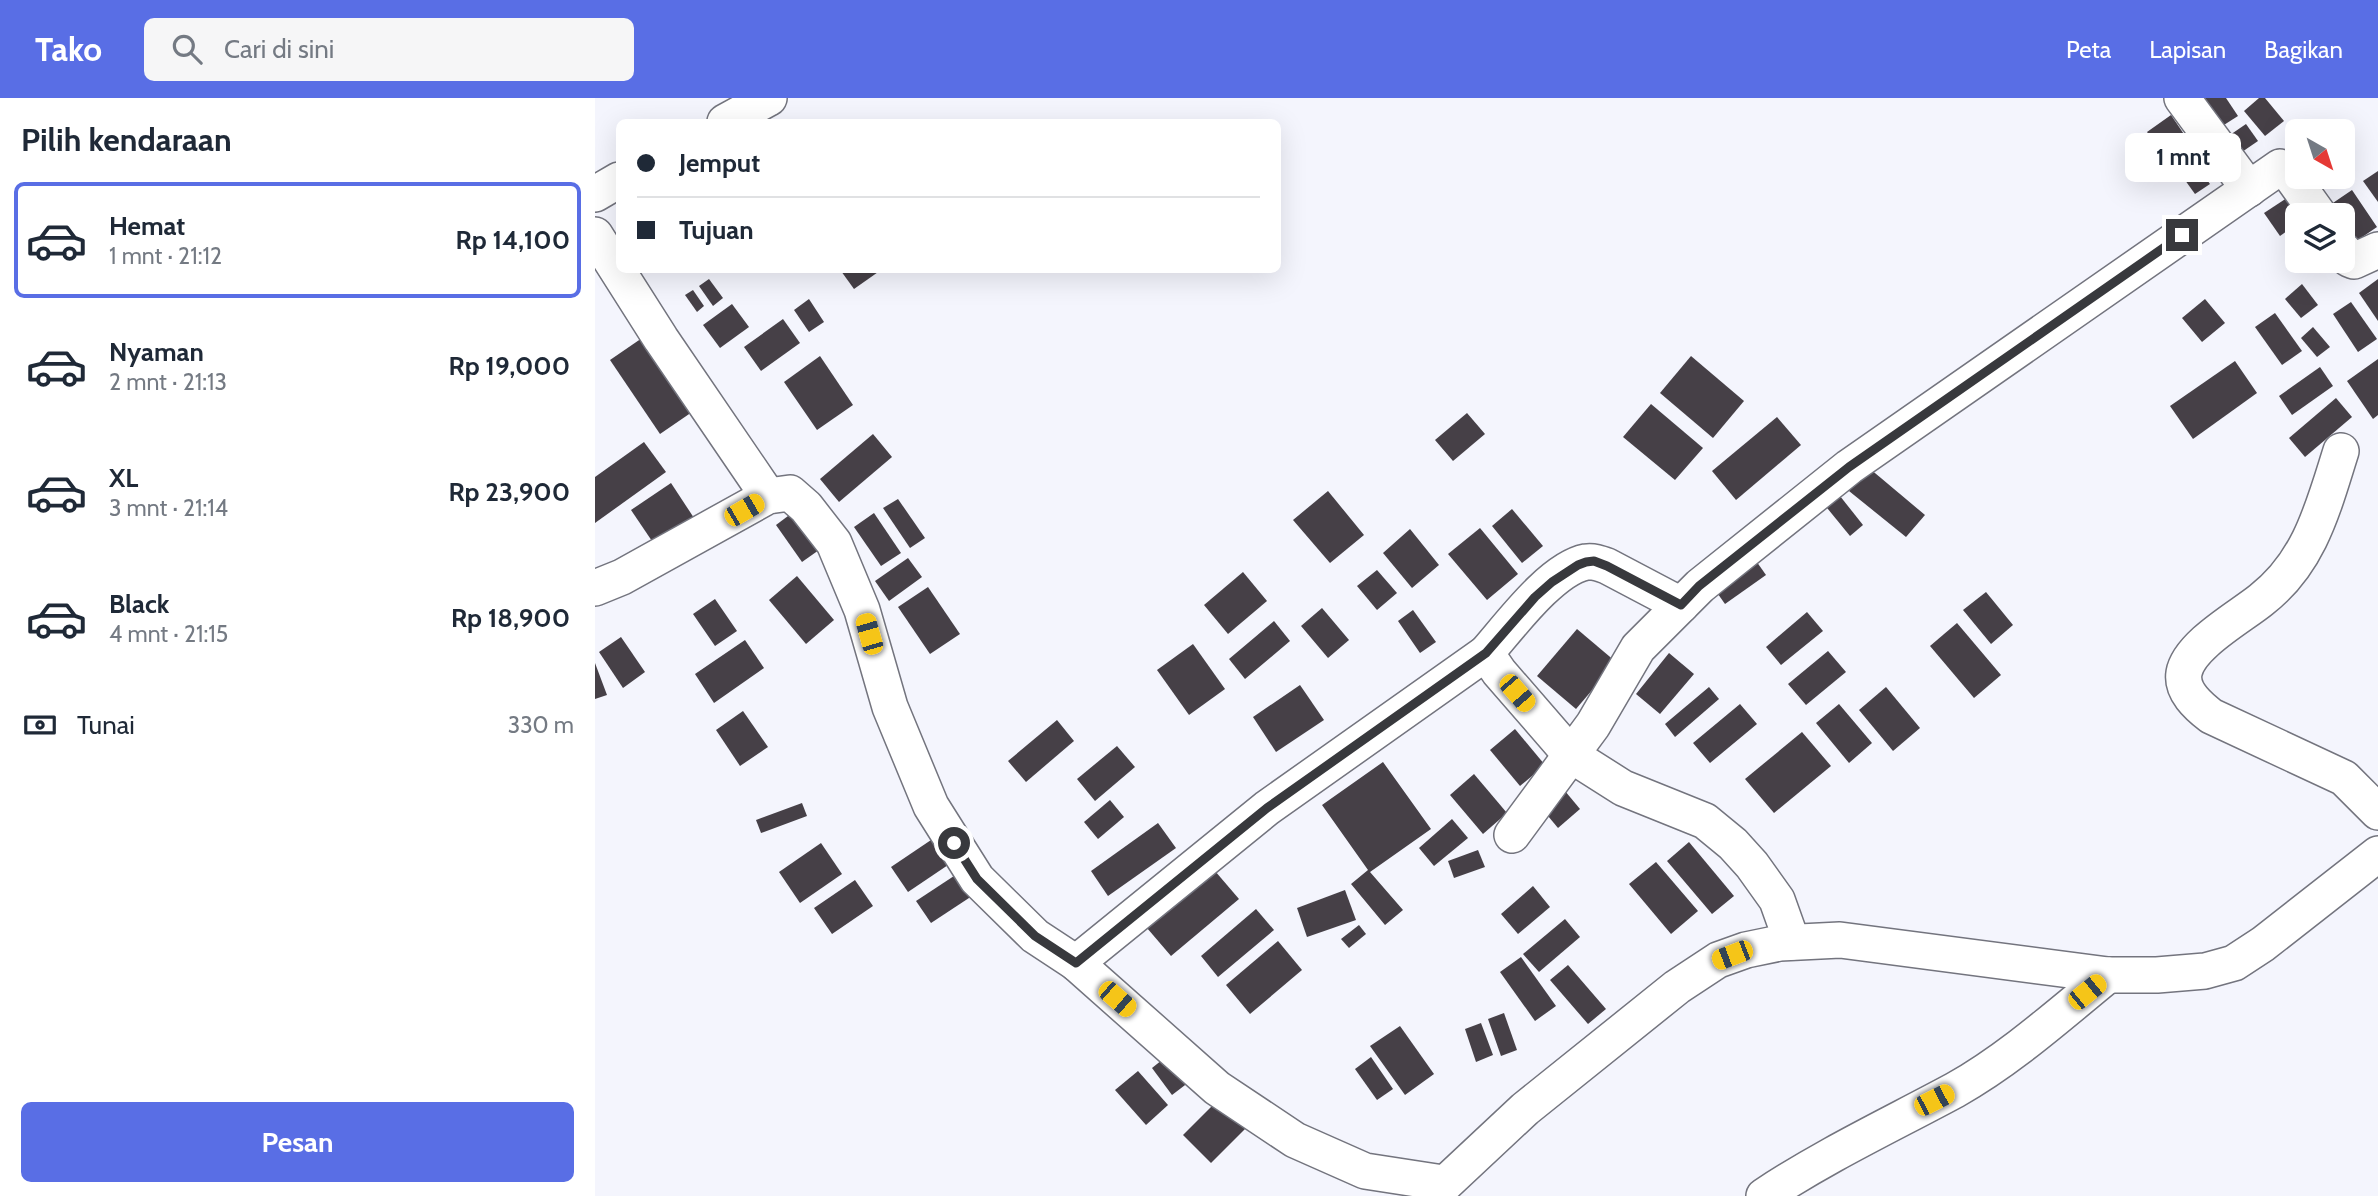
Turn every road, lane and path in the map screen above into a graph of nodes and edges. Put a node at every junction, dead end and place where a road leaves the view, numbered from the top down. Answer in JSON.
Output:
{"nodes":[{"id":1,"x":769,"y":98,"type":"edge"},
{"id":2,"x":2182,"y":98,"type":"edge"},
{"id":3,"x":730,"y":119,"type":"edge"},
{"id":4,"x":616,"y":182,"type":"edge"},
{"id":5,"x":2249,"y":189,"type":"junction"},
{"id":6,"x":595,"y":194,"type":"edge"},
{"id":7,"x":2310,"y":203,"type":"edge"},
{"id":8,"x":595,"y":235,"type":"edge"},
{"id":9,"x":2378,"y":250,"type":"edge"},
{"id":10,"x":2355,"y":261,"type":"edge"},
{"id":11,"x":616,"y":268,"type":"edge"},
{"id":12,"x":619,"y":273,"type":"edge"},
{"id":13,"x":2341,"y":451,"type":"dead end"},
{"id":14,"x":768,"y":496,"type":"junction"},
{"id":15,"x":595,"y":589,"type":"edge"},
{"id":16,"x":1681,"y":605,"type":"junction"},
{"id":17,"x":1486,"y":653,"type":"junction"},
{"id":18,"x":1571,"y":755,"type":"junction"},
{"id":19,"x":2378,"y":813,"type":"edge"},
{"id":20,"x":1512,"y":835,"type":"dead end"},
{"id":21,"x":2378,"y":855,"type":"edge"},
{"id":22,"x":1793,"y":942,"type":"junction"},
{"id":23,"x":1076,"y":963,"type":"junction"},
{"id":24,"x":2108,"y":975,"type":"junction"},
{"id":25,"x":1440,"y":1192,"type":"edge"},
{"id":26,"x":1764,"y":1196,"type":"edge"}],
"edges":[{"from":1,"to":3,"type":"street"},
{"from":2,"to":5,"type":"street"},
{"from":4,"to":6,"type":"street"},
{"from":5,"to":7,"type":"street"},
{"from":5,"to":16,"type":"street"},
{"from":8,"to":11,"type":"street"},
{"from":9,"to":10,"type":"street"},
{"from":12,"to":14,"type":"street"},
{"from":13,"to":19,"type":"street"},
{"from":14,"to":15,"type":"street"},
{"from":14,"to":23,"type":"street"},
{"from":16,"to":17,"type":"street"},
{"from":16,"to":18,"type":"street"},
{"from":17,"to":18,"type":"street"},
{"from":17,"to":23,"type":"street"},
{"from":18,"to":20,"type":"street"},
{"from":18,"to":22,"type":"street"},
{"from":21,"to":24,"type":"street"},
{"from":22,"to":24,"type":"street"},
{"from":22,"to":25,"type":"street"},
{"from":23,"to":25,"type":"street"},
{"from":24,"to":26,"type":"street"}]}
